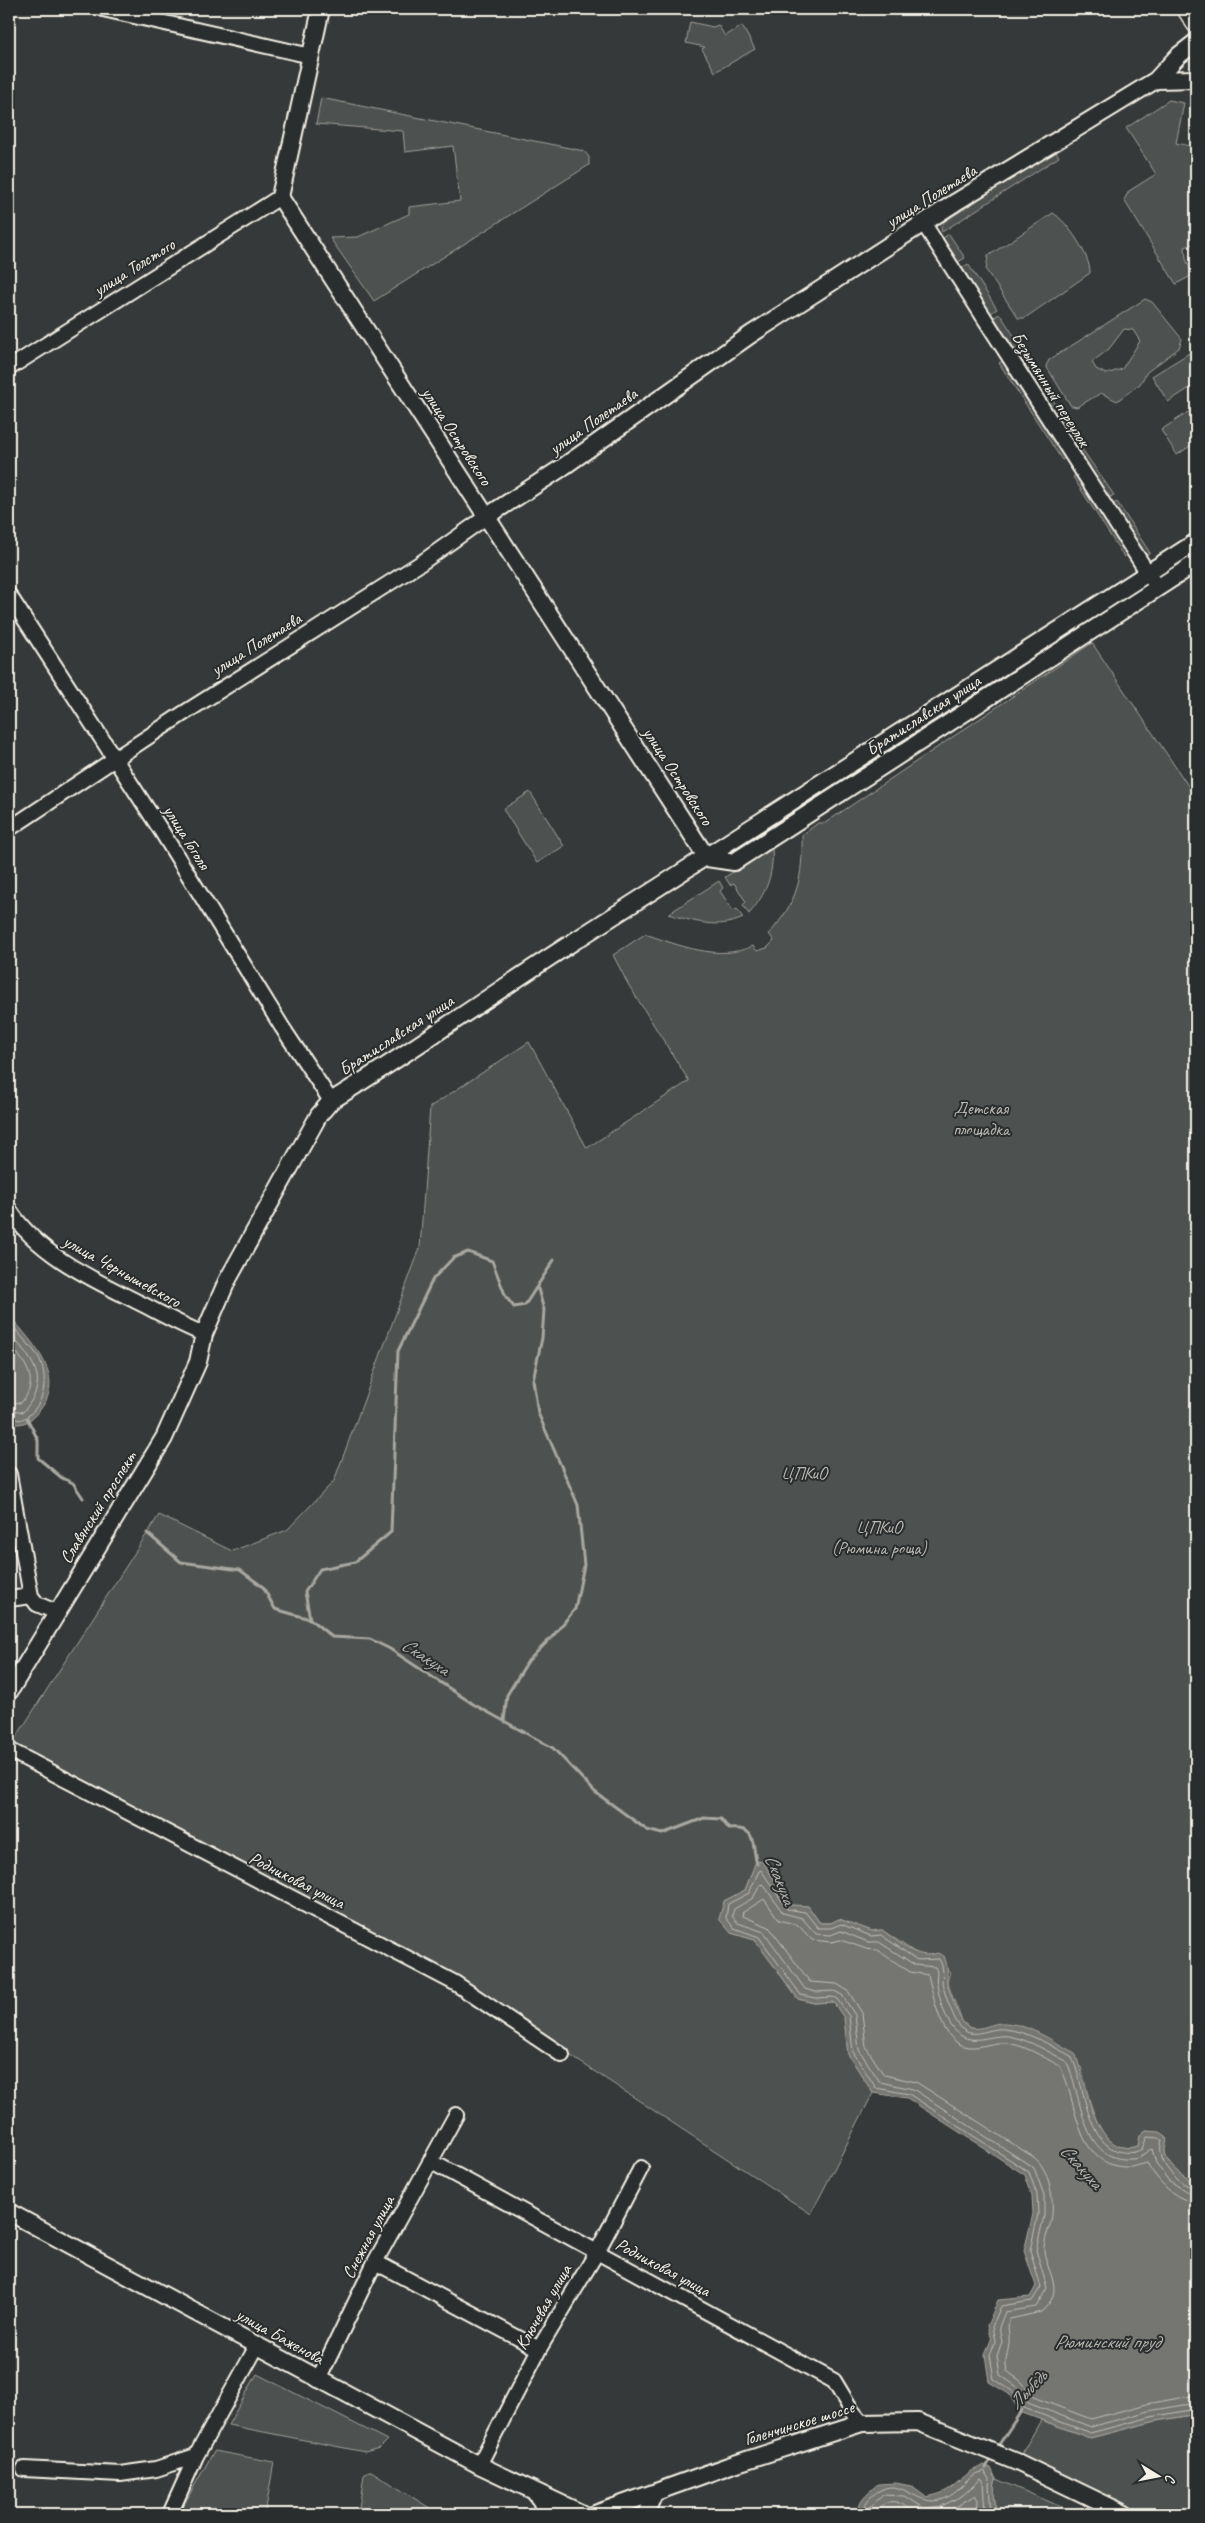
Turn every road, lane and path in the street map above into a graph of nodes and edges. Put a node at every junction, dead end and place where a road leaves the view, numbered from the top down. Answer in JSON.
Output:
{"nodes":[{"id":1,"x":103,"y":9,"type":"edge"},
{"id":2,"x":320,"y":9,"type":"edge"},
{"id":3,"x":1187,"y":9,"type":"edge"},
{"id":4,"x":1196,"y":23,"type":"edge"},
{"id":5,"x":1196,"y":42,"type":"edge"},
{"id":6,"x":311,"y":56,"type":"junction"},
{"id":7,"x":1196,"y":79,"type":"edge"},
{"id":8,"x":1156,"y":80,"type":"junction"},
{"id":9,"x":280,"y":198,"type":"junction"},
{"id":10,"x":924,"y":224,"type":"junction"},
{"id":11,"x":9,"y":368,"type":"edge"},
{"id":12,"x":486,"y":517,"type":"junction"},
{"id":13,"x":1196,"y":542,"type":"edge"},
{"id":14,"x":1196,"y":562,"type":"edge"},
{"id":15,"x":1148,"y":574,"type":"junction"},
{"id":16,"x":1158,"y":587,"type":"junction"},
{"id":17,"x":9,"y":595,"type":"edge"},
{"id":18,"x":115,"y":760,"type":"junction"},
{"id":19,"x":9,"y":829,"type":"edge"},
{"id":20,"x":707,"y":858,"type":"junction"},
{"id":21,"x":331,"y":1101,"type":"junction"},
{"id":22,"x":9,"y":1209,"type":"edge"},
{"id":23,"x":204,"y":1334,"type":"junction"},
{"id":24,"x":9,"y":1474,"type":"edge"},
{"id":25,"x":31,"y":1596,"type":"junction"},
{"id":26,"x":9,"y":1599,"type":"edge"},
{"id":27,"x":56,"y":1612,"type":"junction"},
{"id":28,"x":9,"y":1692,"type":"edge"},
{"id":29,"x":9,"y":1750,"type":"edge"},
{"id":30,"x":562,"y":2055,"type":"dead end"},
{"id":31,"x":456,"y":2115,"type":"dead end"},
{"id":32,"x":430,"y":2161,"type":"junction"},
{"id":33,"x":641,"y":2168,"type":"dead end"},
{"id":34,"x":9,"y":2212,"type":"edge"},
{"id":35,"x":597,"y":2252,"type":"junction"},
{"id":36,"x":375,"y":2262,"type":"junction"},
{"id":37,"x":258,"y":2346,"type":"junction"},
{"id":38,"x":539,"y":2349,"type":"junction"},
{"id":39,"x":318,"y":2380,"type":"junction"},
{"id":40,"x":862,"y":2423,"type":"junction"},
{"id":41,"x":196,"y":2456,"type":"junction"},
{"id":42,"x":479,"y":2465,"type":"junction"},
{"id":43,"x":24,"y":2469,"type":"dead end"},
{"id":44,"x":534,"y":2491,"type":"junction"},
{"id":45,"x":656,"y":2494,"type":"junction"},
{"id":46,"x":170,"y":2514,"type":"edge"},
{"id":47,"x":544,"y":2514,"type":"edge"},
{"id":48,"x":583,"y":2514,"type":"edge"},
{"id":49,"x":594,"y":2514,"type":"edge"},
{"id":50,"x":646,"y":2514,"type":"edge"},
{"id":51,"x":1125,"y":2514,"type":"edge"}],
"edges":[{"from":1,"to":6,"type":"street"},
{"from":2,"to":6,"type":"street"},
{"from":3,"to":4,"type":"main road"},
{"from":5,"to":8,"type":"street","name":"улица Полетаева"},
{"from":6,"to":9,"type":"street"},
{"from":7,"to":8,"type":"street"},
{"from":8,"to":10,"type":"street","name":"улица Полетаева"},
{"from":9,"to":11,"type":"street","name":"улица Толстого"},
{"from":9,"to":12,"type":"street","name":"улица Островского"},
{"from":10,"to":12,"type":"street","name":"улица Полетаева"},
{"from":10,"to":15,"type":"street","name":"Безымянный переулок"},
{"from":12,"to":18,"type":"street","name":"улица Полетаева"},
{"from":12,"to":20,"type":"street","name":"улица Островского"},
{"from":13,"to":15,"type":"street","name":"Братиславская улица"},
{"from":14,"to":16,"type":"street","name":"Братиславская улица"},
{"from":15,"to":16,"type":"street"},
{"from":15,"to":20,"type":"street","name":"Братиславская улица"},
{"from":16,"to":20,"type":"street","name":"Братиславская улица"},
{"from":17,"to":18,"type":"street","name":"улица Гоголя"},
{"from":18,"to":19,"type":"street","name":"улица Полетаева"},
{"from":18,"to":21,"type":"street","name":"улица Гоголя"},
{"from":20,"to":21,"type":"street","name":"Братиславская улица"},
{"from":21,"to":23,"type":"street","name":"Братиславская улица"},
{"from":22,"to":23,"type":"street","name":"улица Чернышевского"},
{"from":23,"to":27,"type":"street","name":"Славянский проспект"},
{"from":24,"to":25,"type":"street"},
{"from":25,"to":26,"type":"street"},
{"from":25,"to":27,"type":"street"},
{"from":27,"to":28,"type":"street","name":"Славянский проспект"},
{"from":29,"to":30,"type":"street","name":"Родниковая улица"},
{"from":31,"to":32,"type":"street","name":"Снежная улица"},
{"from":32,"to":35,"type":"street","name":"Родниковая улица"},
{"from":32,"to":36,"type":"street","name":"Снежная улица"},
{"from":33,"to":35,"type":"street","name":"Ключевая улица"},
{"from":34,"to":37,"type":"street","name":"улица Баженова"},
{"from":35,"to":38,"type":"street","name":"Ключевая улица"},
{"from":35,"to":40,"type":"street","name":"Родниковая улица"},
{"from":36,"to":38,"type":"street"},
{"from":36,"to":39,"type":"street","name":"Снежная улица"},
{"from":37,"to":39,"type":"street","name":"улица Баженова"},
{"from":37,"to":41,"type":"street"},
{"from":38,"to":42,"type":"street","name":"Ключевая улица"},
{"from":39,"to":42,"type":"street","name":"улица Баженова"},
{"from":40,"to":45,"type":"street","name":"Голенчинское шоссе"},
{"from":40,"to":51,"type":"street","name":"Голенчинское шоссе"},
{"from":41,"to":43,"type":"street"},
{"from":41,"to":46,"type":"street"},
{"from":42,"to":44,"type":"street","name":"улица Баженова"},
{"from":44,"to":47,"type":"street"},
{"from":44,"to":48,"type":"street","name":"улица Баженова"},
{"from":45,"to":49,"type":"street","name":"Голенчинское шоссе"},
{"from":45,"to":50,"type":"street"}]}
